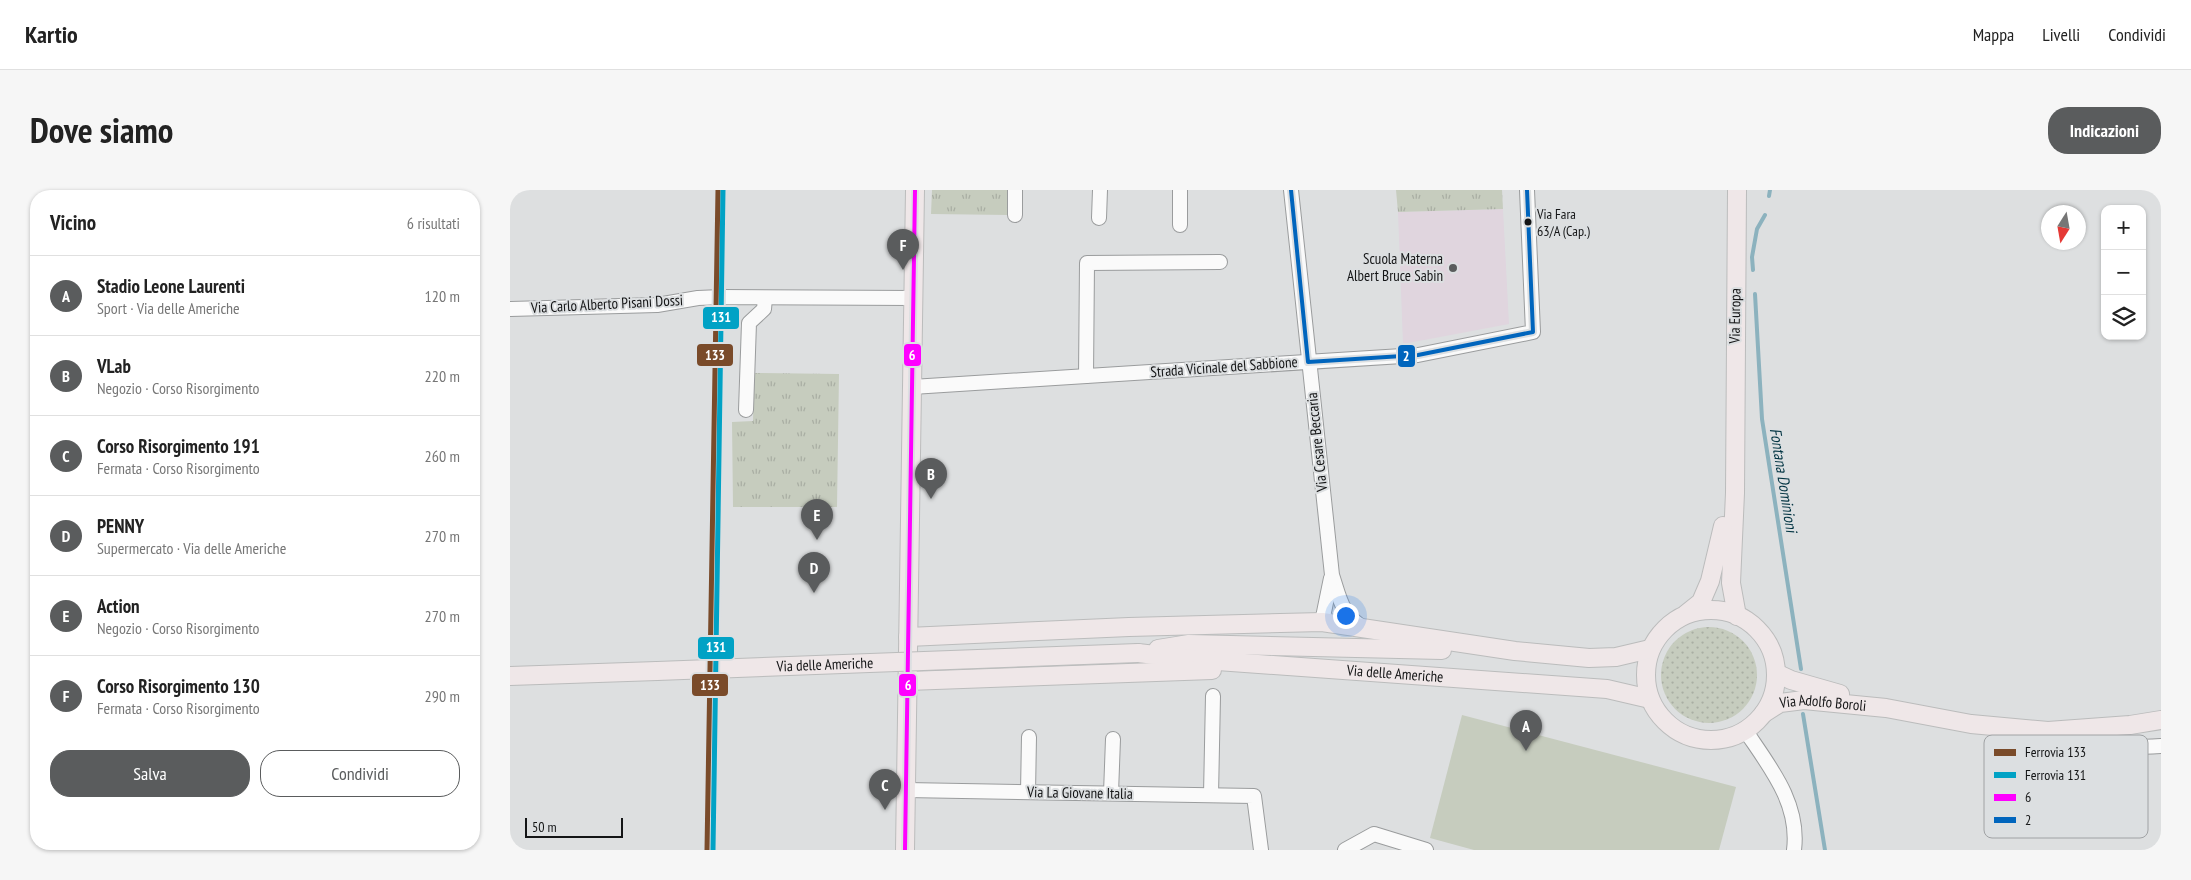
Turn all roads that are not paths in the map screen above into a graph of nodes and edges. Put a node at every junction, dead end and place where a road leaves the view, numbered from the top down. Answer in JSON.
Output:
{"nodes":[{"id":1,"x":915,"y":190,"type":"edge"},
{"id":2,"x":1015,"y":190,"type":"edge"},
{"id":3,"x":1100,"y":190,"type":"edge"},
{"id":4,"x":1180,"y":190,"type":"edge"},
{"id":5,"x":1291,"y":190,"type":"edge"},
{"id":6,"x":1527,"y":190,"type":"edge"},
{"id":7,"x":1737,"y":190,"type":"edge"},
{"id":8,"x":1015,"y":215,"type":"dead end"},
{"id":9,"x":1099,"y":218,"type":"dead end"},
{"id":10,"x":1180,"y":225,"type":"dead end"},
{"id":11,"x":1220,"y":262,"type":"dead end"},
{"id":12,"x":766,"y":298,"type":"junction"},
{"id":13,"x":913,"y":298,"type":"junction"},
{"id":14,"x":510,"y":309,"type":"edge"},
{"id":15,"x":1308,"y":362,"type":"junction"},
{"id":16,"x":1086,"y":376,"type":"junction"},
{"id":17,"x":912,"y":387,"type":"junction"},
{"id":18,"x":746,"y":410,"type":"dead end"},
{"id":19,"x":1734,"y":441,"type":"junction"},
{"id":20,"x":1332,"y":575,"type":"junction"},
{"id":21,"x":1683,"y":616,"type":"junction"},
{"id":22,"x":1737,"y":616,"type":"junction"},
{"id":23,"x":1322,"y":622,"type":"junction"},
{"id":24,"x":1365,"y":628,"type":"junction"},
{"id":25,"x":908,"y":637,"type":"junction"},
{"id":26,"x":1272,"y":646,"type":"junction"},
{"id":27,"x":1650,"y":650,"type":"junction"},
{"id":28,"x":1515,"y":651,"type":"junction"},
{"id":29,"x":1138,"y":653,"type":"junction"},
{"id":30,"x":1303,"y":666,"type":"junction"},
{"id":31,"x":1776,"y":673,"type":"junction"},
{"id":32,"x":510,"y":676,"type":"edge"},
{"id":33,"x":908,"y":681,"type":"junction"},
{"id":34,"x":1213,"y":696,"type":"dead end"},
{"id":35,"x":1650,"y":699,"type":"junction"},
{"id":36,"x":1886,"y":708,"type":"junction"},
{"id":37,"x":1764,"y":713,"type":"junction"},
{"id":38,"x":2161,"y":720,"type":"edge"},
{"id":39,"x":2086,"y":729,"type":"junction"},
{"id":40,"x":1745,"y":730,"type":"junction"},
{"id":41,"x":2098,"y":735,"type":"edge"},
{"id":42,"x":1029,"y":737,"type":"dead end"},
{"id":43,"x":1113,"y":739,"type":"dead end"},
{"id":44,"x":2161,"y":746,"type":"edge"},
{"id":45,"x":2148,"y":747,"type":"edge"},
{"id":46,"x":906,"y":790,"type":"junction"},
{"id":47,"x":1028,"y":792,"type":"junction"},
{"id":48,"x":1112,"y":793,"type":"junction"},
{"id":49,"x":1211,"y":795,"type":"junction"},
{"id":50,"x":905,"y":850,"type":"edge"},
{"id":51,"x":1261,"y":850,"type":"edge"},
{"id":52,"x":1345,"y":850,"type":"edge"},
{"id":53,"x":1426,"y":850,"type":"edge"},
{"id":54,"x":1794,"y":850,"type":"edge"}],
"edges":[{"from":1,"to":13,"type":"main road"},
{"from":2,"to":8,"type":"street"},
{"from":3,"to":9,"type":"street"},
{"from":4,"to":10,"type":"street"},
{"from":5,"to":15,"type":"street","name":"Via Cesare Beccaria"},
{"from":6,"to":15,"type":"street","name":"Strada Vicinale del Sabbione"},
{"from":7,"to":19,"type":"main road","name":"Via Europa"},
{"from":11,"to":16,"type":"street"},
{"from":12,"to":13,"type":"street","name":"Via Carlo Alberto Pisani Dossi"},
{"from":12,"to":14,"type":"street","name":"Via Carlo Alberto Pisani Dossi"},
{"from":12,"to":18,"type":"street"},
{"from":13,"to":17,"type":"main road"},
{"from":15,"to":16,"type":"street","name":"Strada Vicinale del Sabbione"},
{"from":15,"to":20,"type":"street","name":"Via Cesare Beccaria"},
{"from":16,"to":17,"type":"street","name":"Strada Vicinale del Sabbione"},
{"from":17,"to":25,"type":"main road"},
{"from":19,"to":21,"type":"main road","name":"Via Europa"},
{"from":19,"to":22,"type":"main road","name":"Via Europa"},
{"from":20,"to":23,"type":"street","name":"Via Cesare Beccaria"},
{"from":20,"to":24,"type":"street","name":"Via Cesare Beccaria"},
{"from":21,"to":22,"type":"main road"},
{"from":21,"to":27,"type":"main road"},
{"from":22,"to":31,"type":"main road"},
{"from":23,"to":24,"type":"main road"},
{"from":23,"to":25,"type":"main road"},
{"from":23,"to":26,"type":"main road"},
{"from":24,"to":28,"type":"main road"},
{"from":25,"to":33,"type":"main road"},
{"from":26,"to":28,"type":"main road","name":"Via delle Americhe"},
{"from":26,"to":29,"type":"main road","name":"Via delle Americhe"},
{"from":27,"to":28,"type":"main road"},
{"from":27,"to":35,"type":"main road"},
{"from":29,"to":30,"type":"main road","name":"Via delle Americhe"},
{"from":29,"to":32,"type":"main road","name":"Via delle Americhe","bridge":true},
{"from":30,"to":33,"type":"main road"},
{"from":30,"to":35,"type":"main road","name":"Via delle Americhe"},
{"from":31,"to":36,"type":"main road","name":"Via Adolfo Boroli"},
{"from":31,"to":37,"type":"main road"},
{"from":33,"to":46,"type":"main road"},
{"from":34,"to":49,"type":"street"},
{"from":35,"to":40,"type":"main road"},
{"from":36,"to":37,"type":"main road","name":"Via Adolfo Boroli"},
{"from":36,"to":39,"type":"main road","name":"Via Adolfo Boroli"},
{"from":37,"to":40,"type":"main road"},
{"from":38,"to":39,"type":"main road","name":"Via Adolfo Boroli"},
{"from":39,"to":41,"type":"street"},
{"from":40,"to":54,"type":"street"},
{"from":42,"to":47,"type":"street"},
{"from":43,"to":48,"type":"street"},
{"from":44,"to":45,"type":"street"},
{"from":46,"to":47,"type":"street","name":"Via La Giovane Italia"},
{"from":46,"to":50,"type":"main road"},
{"from":47,"to":48,"type":"street","name":"Via La Giovane Italia"},
{"from":48,"to":49,"type":"street","name":"Via La Giovane Italia"},
{"from":49,"to":51,"type":"street","name":"Via La Giovane Italia"},
{"from":52,"to":53,"type":"street"}]}
